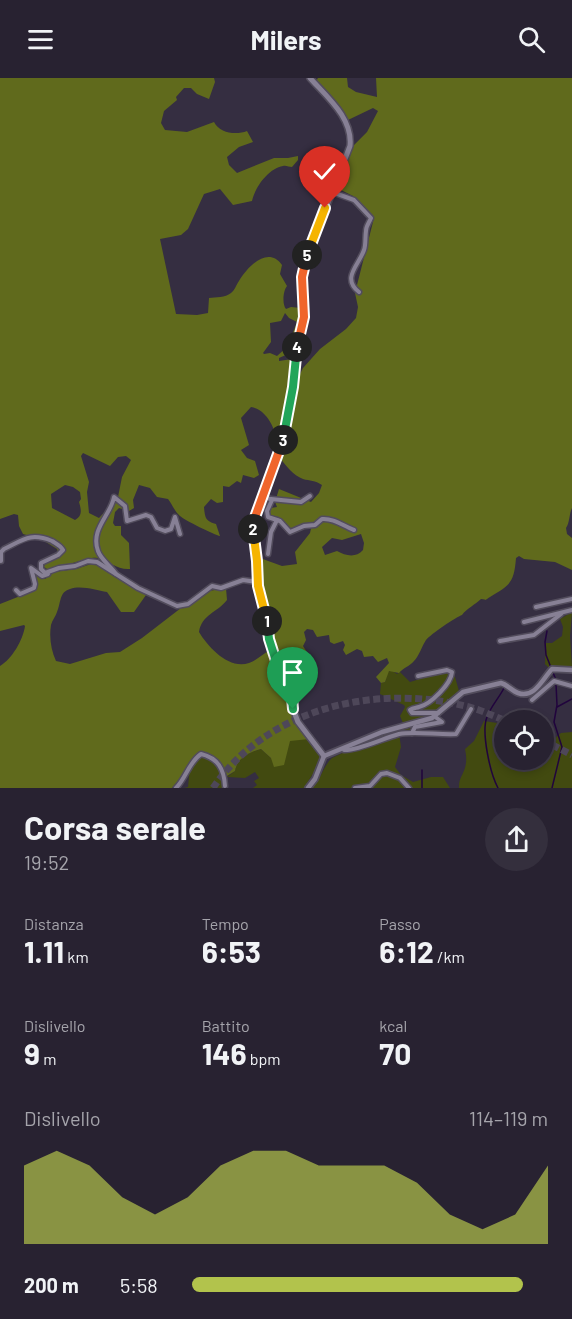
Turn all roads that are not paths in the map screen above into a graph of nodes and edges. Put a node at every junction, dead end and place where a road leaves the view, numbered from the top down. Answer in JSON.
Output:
{"nodes":[{"id":1,"x":310,"y":78,"type":"edge"},
{"id":2,"x":332,"y":192,"type":"junction"},
{"id":3,"x":359,"y":292,"type":"dead end"},
{"id":4,"x":263,"y":496,"type":"junction"},
{"id":5,"x":310,"y":496,"type":"dead end"},
{"id":6,"x":271,"y":499,"type":"junction"},
{"id":7,"x":276,"y":520,"type":"junction"},
{"id":8,"x":354,"y":530,"type":"dead end"},
{"id":9,"x":180,"y":534,"type":"dead end"},
{"id":10,"x":268,"y":554,"type":"dead end"},
{"id":11,"x":0,"y":561,"type":"edge"},
{"id":12,"x":48,"y":574,"type":"junction"},
{"id":13,"x":116,"y":575,"type":"junction"},
{"id":14,"x":257,"y":582,"type":"junction"},
{"id":15,"x":16,"y":590,"type":"dead end"},
{"id":16,"x":572,"y":599,"type":"edge"},
{"id":17,"x":536,"y":607,"type":"dead end"},
{"id":18,"x":572,"y":610,"type":"edge"},
{"id":19,"x":561,"y":614,"type":"junction"},
{"id":20,"x":524,"y":622,"type":"dead end"},
{"id":21,"x":500,"y":641,"type":"dead end"},
{"id":22,"x":572,"y":670,"type":"edge"},
{"id":23,"x":418,"y":676,"type":"dead end"},
{"id":24,"x":572,"y":686,"type":"edge"},
{"id":25,"x":532,"y":700,"type":"dead end"},
{"id":26,"x":471,"y":709,"type":"dead end"},
{"id":27,"x":436,"y":715,"type":"junction"},
{"id":28,"x":412,"y":733,"type":"junction"},
{"id":29,"x":344,"y":750,"type":"junction"},
{"id":30,"x":324,"y":756,"type":"junction"},
{"id":31,"x":225,"y":786,"type":"dead end"},
{"id":32,"x":176,"y":788,"type":"edge"},
{"id":33,"x":308,"y":788,"type":"edge"},
{"id":34,"x":355,"y":788,"type":"edge"},
{"id":35,"x":409,"y":788,"type":"edge"}],
"edges":[{"from":1,"to":2,"type":"main road"},
{"from":2,"to":3,"type":"street"},
{"from":2,"to":4,"type":"main road"},
{"from":4,"to":6,"type":"street"},
{"from":4,"to":14,"type":"main road"},
{"from":5,"to":6,"type":"street"},
{"from":6,"to":7,"type":"street"},
{"from":7,"to":8,"type":"street"},
{"from":7,"to":10,"type":"street"},
{"from":9,"to":13,"type":"street"},
{"from":11,"to":12,"type":"street"},
{"from":12,"to":13,"type":"street"},
{"from":12,"to":15,"type":"street"},
{"from":13,"to":14,"type":"street"},
{"from":14,"to":30,"type":"main road"},
{"from":16,"to":17,"type":"street"},
{"from":18,"to":19,"type":"street"},
{"from":19,"to":20,"type":"street"},
{"from":19,"to":21,"type":"street"},
{"from":22,"to":27,"type":"street"},
{"from":23,"to":27,"type":"street"},
{"from":24,"to":25,"type":"street"},
{"from":26,"to":28,"type":"street"},
{"from":27,"to":28,"type":"street"},
{"from":27,"to":29,"type":"street"},
{"from":28,"to":29,"type":"street"},
{"from":29,"to":30,"type":"street"},
{"from":30,"to":33,"type":"street"},
{"from":31,"to":32,"type":"street"},
{"from":34,"to":35,"type":"street"}]}
